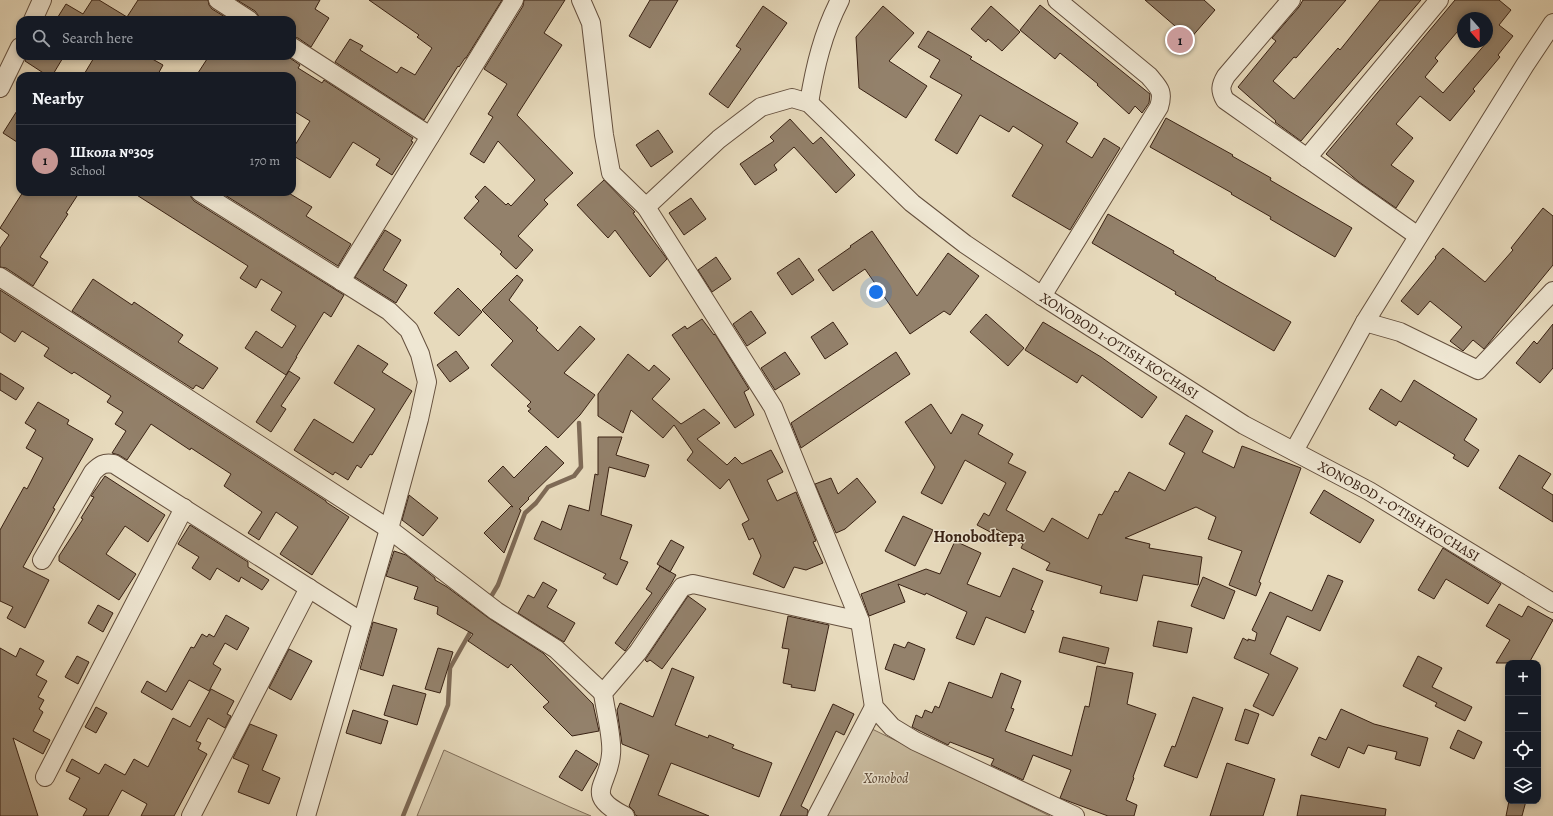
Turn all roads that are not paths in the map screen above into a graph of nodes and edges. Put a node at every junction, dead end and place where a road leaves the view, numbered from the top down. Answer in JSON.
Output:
{"nodes":[{"id":1,"x":42,"y":0,"type":"edge"},
{"id":2,"x":218,"y":0,"type":"edge"},
{"id":3,"x":514,"y":0,"type":"edge"},
{"id":4,"x":581,"y":0,"type":"edge"},
{"id":5,"x":840,"y":0,"type":"edge"},
{"id":6,"x":1057,"y":0,"type":"edge"},
{"id":7,"x":1291,"y":0,"type":"edge"},
{"id":8,"x":1439,"y":0,"type":"edge"},
{"id":9,"x":35,"y":16,"type":"edge"},
{"id":10,"x":243,"y":16,"type":"edge"},
{"id":11,"x":1553,"y":23,"type":"edge"},
{"id":12,"x":296,"y":51,"type":"edge"},
{"id":13,"x":17,"y":60,"type":"edge"},
{"id":14,"x":14,"y":75,"type":"edge"},
{"id":15,"x":0,"y":88,"type":"edge"},
{"id":16,"x":809,"y":103,"type":"junction"},
{"id":17,"x":430,"y":136,"type":"junction"},
{"id":18,"x":1307,"y":158,"type":"junction"},
{"id":19,"x":206,"y":196,"type":"edge"},
{"id":20,"x":646,"y":207,"type":"junction"},
{"id":21,"x":1418,"y":236,"type":"junction"},
{"id":22,"x":0,"y":277,"type":"edge"},
{"id":23,"x":341,"y":281,"type":"junction"},
{"id":24,"x":1553,"y":290,"type":"edge"},
{"id":25,"x":1042,"y":296,"type":"junction"},
{"id":26,"x":1365,"y":322,"type":"junction"},
{"id":27,"x":1294,"y":451,"type":"junction"},
{"id":28,"x":184,"y":508,"type":"junction"},
{"id":29,"x":389,"y":529,"type":"junction"},
{"id":30,"x":42,"y":560,"type":"dead end"},
{"id":31,"x":309,"y":588,"type":"junction"},
{"id":32,"x":1553,"y":603,"type":"edge"},
{"id":33,"x":860,"y":621,"type":"junction"},
{"id":34,"x":362,"y":622,"type":"junction"},
{"id":35,"x":603,"y":692,"type":"junction"},
{"id":36,"x":874,"y":707,"type":"junction"},
{"id":37,"x":45,"y":777,"type":"dead end"},
{"id":38,"x":191,"y":816,"type":"edge"},
{"id":39,"x":306,"y":816,"type":"edge"},
{"id":40,"x":625,"y":816,"type":"edge"},
{"id":41,"x":816,"y":816,"type":"edge"},
{"id":42,"x":1075,"y":816,"type":"edge"}],
"edges":[{"from":1,"to":9,"type":"street"},
{"from":2,"to":10,"type":"street"},
{"from":3,"to":17,"type":"street"},
{"from":4,"to":20,"type":"street"},
{"from":5,"to":16,"type":"street"},
{"from":6,"to":25,"type":"street"},
{"from":7,"to":18,"type":"street"},
{"from":8,"to":18,"type":"street"},
{"from":11,"to":21,"type":"street"},
{"from":12,"to":17,"type":"street"},
{"from":13,"to":14,"type":"street"},
{"from":14,"to":15,"type":"street"},
{"from":16,"to":20,"type":"street"},
{"from":16,"to":25,"type":"street","name":"XONOBOD 1-O'TISH KO'CHASI"},
{"from":17,"to":23,"type":"street"},
{"from":18,"to":21,"type":"street"},
{"from":19,"to":23,"type":"street"},
{"from":20,"to":33,"type":"street"},
{"from":21,"to":26,"type":"street"},
{"from":22,"to":29,"type":"street"},
{"from":23,"to":29,"type":"street"},
{"from":24,"to":26,"type":"street"},
{"from":25,"to":27,"type":"street","name":"XONOBOD 1-O'TISH KO'CHASI"},
{"from":26,"to":27,"type":"street"},
{"from":27,"to":32,"type":"street","name":"XONOBOD 1-O'TISH KO'CHASI"},
{"from":28,"to":30,"type":"street"},
{"from":28,"to":31,"type":"street"},
{"from":28,"to":37,"type":"street"},
{"from":29,"to":34,"type":"street"},
{"from":29,"to":35,"type":"street"},
{"from":31,"to":34,"type":"street"},
{"from":31,"to":38,"type":"street"},
{"from":33,"to":35,"type":"street"},
{"from":33,"to":36,"type":"street"},
{"from":34,"to":39,"type":"street"},
{"from":35,"to":40,"type":"street"},
{"from":36,"to":41,"type":"street"},
{"from":36,"to":42,"type":"street"}]}
